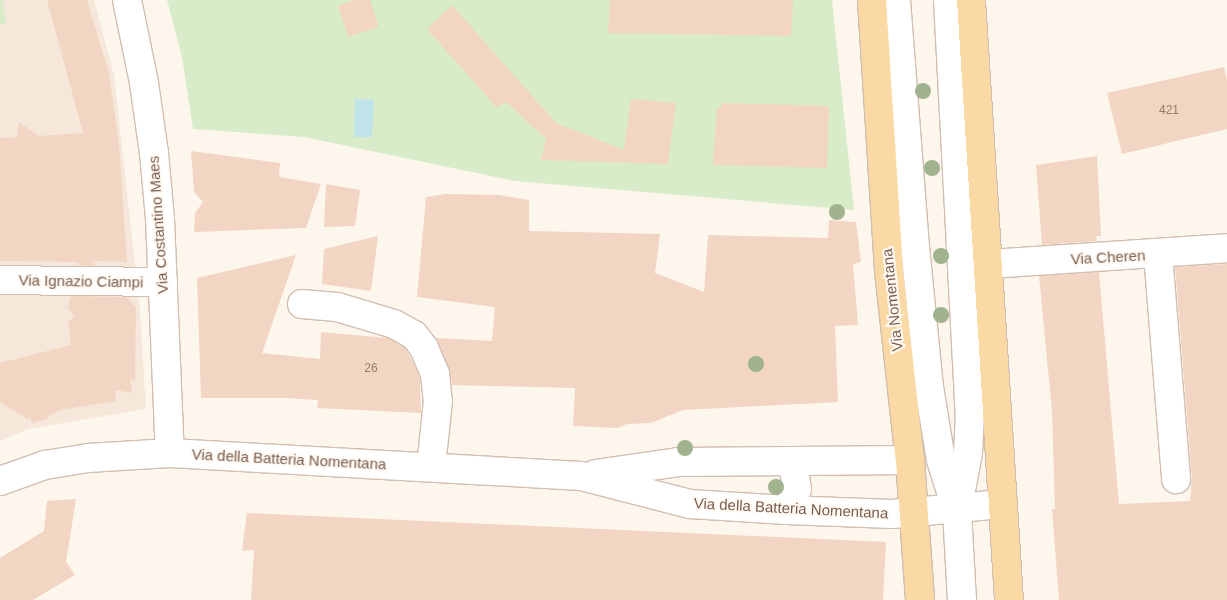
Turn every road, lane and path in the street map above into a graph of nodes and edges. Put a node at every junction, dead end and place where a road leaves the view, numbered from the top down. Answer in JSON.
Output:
{"nodes":[{"id":1,"x":126,"y":0,"type":"edge"},
{"id":2,"x":872,"y":0,"type":"edge"},
{"id":3,"x":896,"y":0,"type":"edge"},
{"id":4,"x":948,"y":0,"type":"edge"},
{"id":5,"x":971,"y":0,"type":"edge"},
{"id":6,"x":1227,"y":248,"type":"edge"},
{"id":7,"x":1158,"y":254,"type":"junction"},
{"id":8,"x":988,"y":264,"type":"junction"},
{"id":9,"x":0,"y":280,"type":"edge"},
{"id":10,"x":163,"y":282,"type":"junction"},
{"id":11,"x":302,"y":304,"type":"dead end"},
{"id":12,"x":170,"y":453,"type":"junction"},
{"id":13,"x":910,"y":460,"type":"junction"},
{"id":14,"x":793,"y":463,"type":"junction"},
{"id":15,"x":431,"y":467,"type":"junction"},
{"id":16,"x":581,"y":476,"type":"junction"},
{"id":17,"x":1176,"y":479,"type":"dead end"},
{"id":18,"x":0,"y":481,"type":"edge"},
{"id":19,"x":1002,"y":504,"type":"junction"},
{"id":20,"x":787,"y":510,"type":"junction"},
{"id":21,"x":957,"y":511,"type":"junction"},
{"id":22,"x":913,"y":513,"type":"junction"},
{"id":23,"x":920,"y":600,"type":"edge"},
{"id":24,"x":962,"y":600,"type":"edge"},
{"id":25,"x":1008,"y":600,"type":"edge"}],
"edges":[{"from":1,"to":10,"type":"street","name":"Via Costantino Maes"},
{"from":2,"to":13,"type":"main road","name":"Via Nomentana"},
{"from":3,"to":21,"type":"street","name":"Via Nomentana"},
{"from":4,"to":21,"type":"street","name":"Via Nomentana"},
{"from":5,"to":8,"type":"main road"},
{"from":6,"to":7,"type":"street","name":"Via Cheren"},
{"from":7,"to":8,"type":"street","name":"Via Cheren"},
{"from":7,"to":17,"type":"street"},
{"from":8,"to":19,"type":"main road"},
{"from":9,"to":10,"type":"street","name":"Via Ignazio Ciampi"},
{"from":10,"to":12,"type":"street","name":"Via Costantino Maes"},
{"from":11,"to":15,"type":"street"},
{"from":12,"to":15,"type":"street","name":"Via della Batteria Nomentana"},
{"from":12,"to":18,"type":"street","name":"Via della Batteria Nomentana"},
{"from":13,"to":14,"type":"street","name":"Via della Batteria Nomentana"},
{"from":13,"to":22,"type":"main road","name":"Via Nomentana"},
{"from":14,"to":16,"type":"street","name":"Via della Batteria Nomentana"},
{"from":14,"to":20,"type":"street"},
{"from":15,"to":16,"type":"street","name":"Via della Batteria Nomentana"},
{"from":16,"to":20,"type":"street","name":"Via della Batteria Nomentana"},
{"from":19,"to":21,"type":"street","name":"Via della Batteria Nomentana"},
{"from":19,"to":25,"type":"main road"},
{"from":20,"to":22,"type":"street","name":"Via della Batteria Nomentana"},
{"from":21,"to":22,"type":"street","name":"Via della Batteria Nomentana"},
{"from":21,"to":24,"type":"street","name":"Via Nomentana"},
{"from":22,"to":23,"type":"main road","name":"Via Nomentana"}]}
